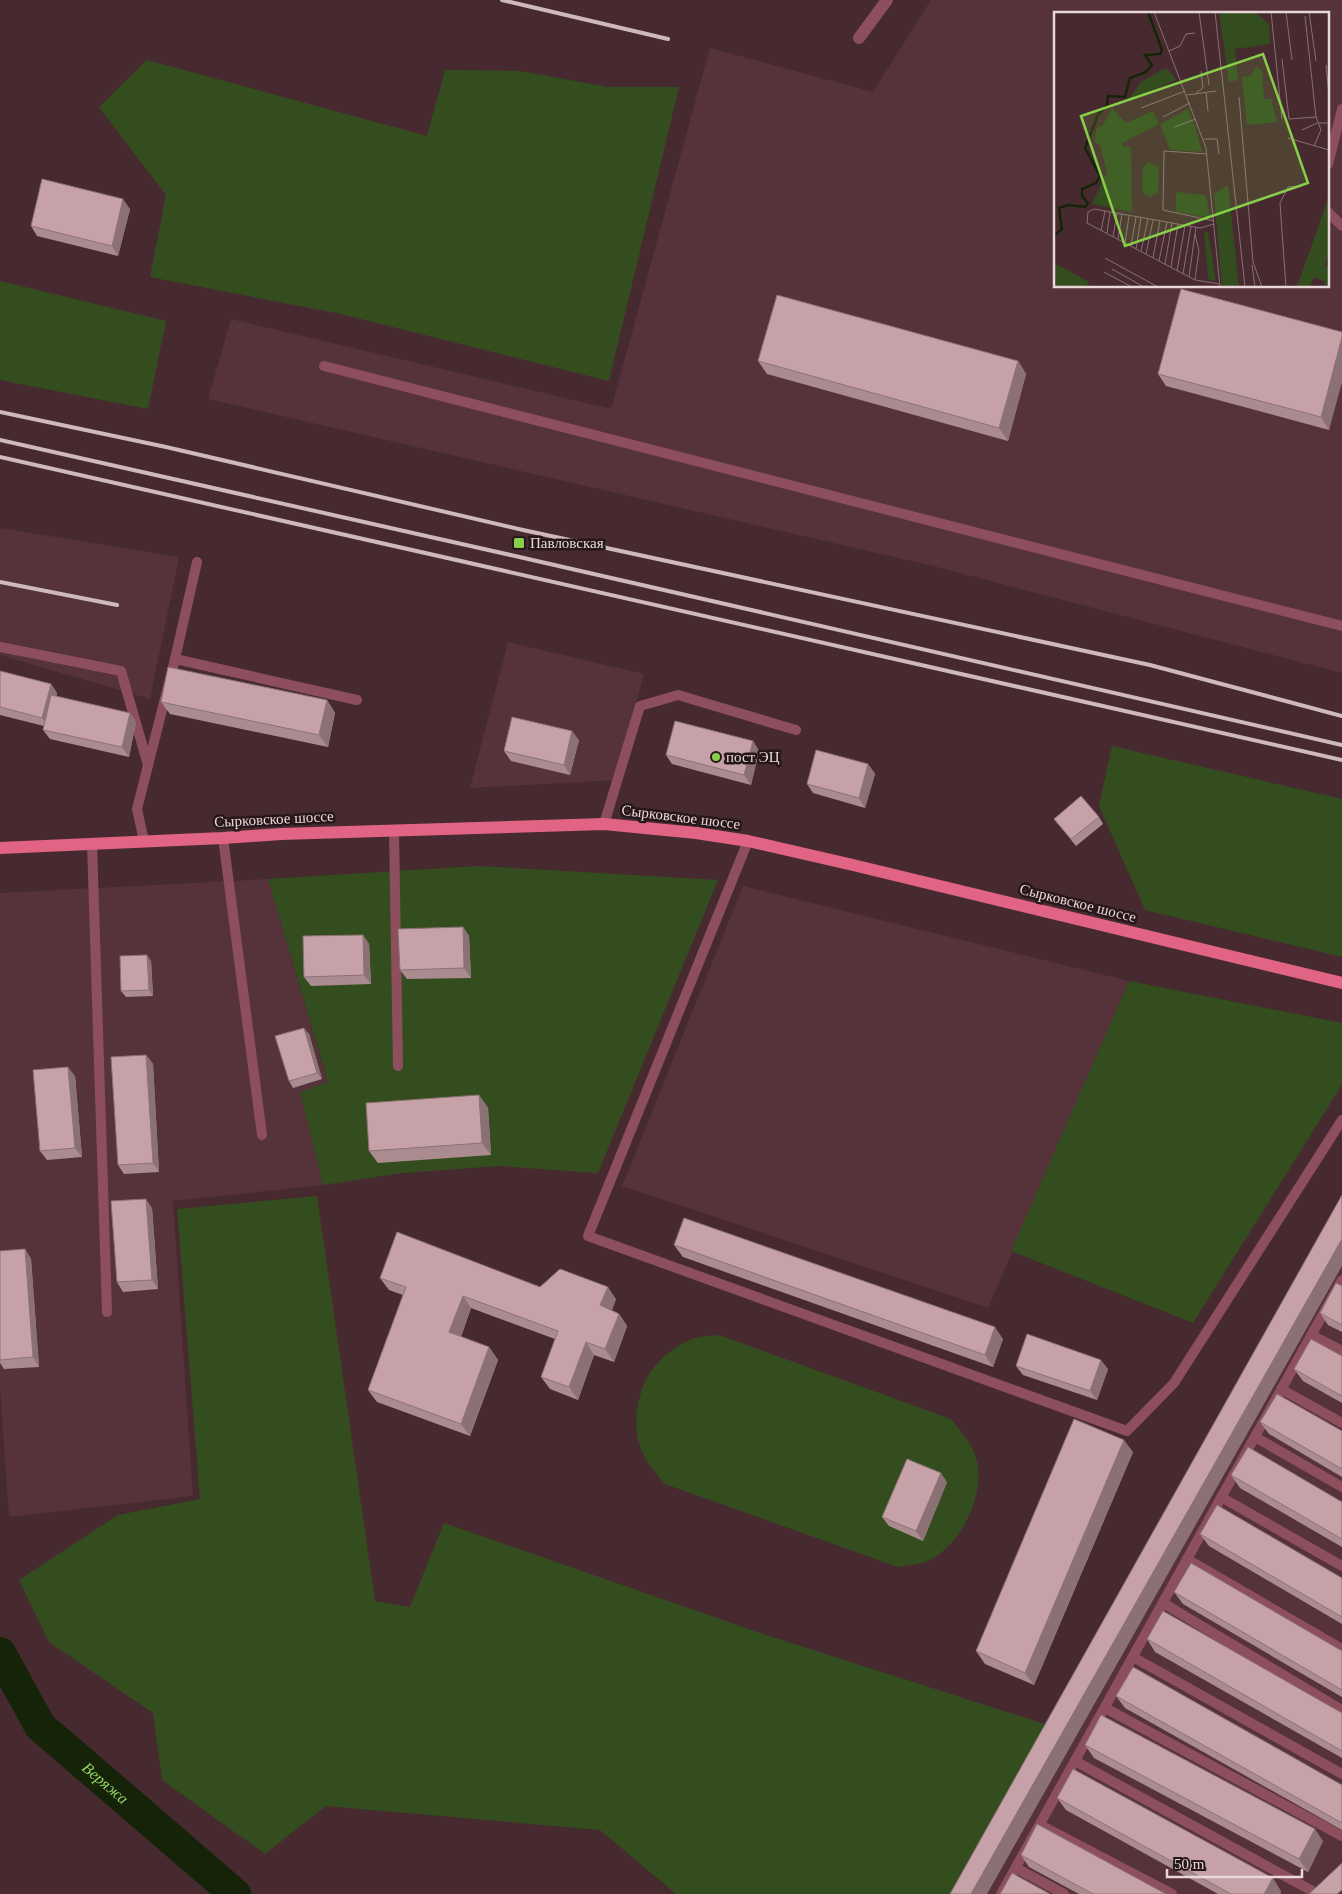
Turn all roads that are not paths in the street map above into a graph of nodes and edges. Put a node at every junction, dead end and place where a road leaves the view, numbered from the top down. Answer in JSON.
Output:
{"nodes":[{"id":1,"x":887,"y":0,"type":"edge"},
{"id":2,"x":859,"y":38,"type":"dead end"},
{"id":3,"x":1342,"y":110,"type":"edge"},
{"id":4,"x":1330,"y":156,"type":"edge"},
{"id":5,"x":1330,"y":214,"type":"edge"},
{"id":6,"x":1342,"y":226,"type":"edge"},
{"id":7,"x":324,"y":366,"type":"dead end"},
{"id":8,"x":197,"y":562,"type":"dead end"},
{"id":9,"x":1342,"y":626,"type":"edge"},
{"id":10,"x":0,"y":647,"type":"edge"},
{"id":11,"x":176,"y":659,"type":"junction"},
{"id":12,"x":357,"y":700,"type":"dead end"},
{"id":13,"x":796,"y":730,"type":"dead end"},
{"id":14,"x":148,"y":766,"type":"junction"},
{"id":15,"x":604,"y":824,"type":"junction"},
{"id":16,"x":394,"y":831,"type":"junction"},
{"id":17,"x":223,"y":838,"type":"junction"},
{"id":18,"x":144,"y":841,"type":"junction"},
{"id":19,"x":748,"y":841,"type":"junction"},
{"id":20,"x":92,"y":844,"type":"junction"},
{"id":21,"x":0,"y":848,"type":"edge"},
{"id":22,"x":1342,"y":983,"type":"edge"},
{"id":23,"x":398,"y":1066,"type":"dead end"},
{"id":24,"x":1342,"y":1120,"type":"edge"},
{"id":25,"x":262,"y":1135,"type":"dead end"},
{"id":26,"x":1342,"y":1280,"type":"edge"},
{"id":27,"x":107,"y":1312,"type":"dead end"},
{"id":28,"x":1312,"y":1335,"type":"junction"},
{"id":29,"x":1342,"y":1352,"type":"edge"},
{"id":30,"x":1281,"y":1389,"type":"junction"},
{"id":31,"x":1342,"y":1423,"type":"edge"},
{"id":32,"x":1255,"y":1437,"type":"junction"},
{"id":33,"x":1342,"y":1488,"type":"edge"},
{"id":34,"x":1221,"y":1498,"type":"junction"},
{"id":35,"x":1187,"y":1558,"type":"junction"},
{"id":36,"x":1342,"y":1566,"type":"edge"},
{"id":37,"x":1163,"y":1603,"type":"junction"},
{"id":38,"x":1342,"y":1649,"type":"edge"},
{"id":39,"x":1133,"y":1657,"type":"junction"},
{"id":40,"x":1105,"y":1708,"type":"junction"},
{"id":41,"x":1342,"y":1710,"type":"edge"},
{"id":42,"x":1075,"y":1761,"type":"junction"},
{"id":43,"x":1342,"y":1774,"type":"edge"},
{"id":44,"x":1040,"y":1825,"type":"junction"},
{"id":45,"x":1342,"y":1836,"type":"edge"},
{"id":46,"x":1016,"y":1868,"type":"junction"},
{"id":47,"x":1315,"y":1891,"type":"edge"},
{"id":48,"x":1002,"y":1894,"type":"edge"},
{"id":49,"x":1064,"y":1894,"type":"edge"},
{"id":50,"x":1172,"y":1894,"type":"edge"}],
"edges":[{"from":1,"to":2,"type":"street"},
{"from":3,"to":4,"type":"lane"},
{"from":5,"to":6,"type":"lane"},
{"from":7,"to":9,"type":"lane"},
{"from":8,"to":11,"type":"lane"},
{"from":10,"to":14,"type":"lane"},
{"from":11,"to":12,"type":"lane"},
{"from":11,"to":14,"type":"lane"},
{"from":13,"to":15,"type":"lane"},
{"from":14,"to":18,"type":"lane"},
{"from":15,"to":16,"type":"main road","name":"Сырковское шоссе"},
{"from":15,"to":19,"type":"main road","name":"Сырковское шоссе"},
{"from":16,"to":17,"type":"main road","name":"Сырковское шоссе"},
{"from":16,"to":23,"type":"lane"},
{"from":17,"to":18,"type":"main road","name":"Сырковское шоссе"},
{"from":17,"to":25,"type":"lane"},
{"from":18,"to":20,"type":"main road","name":"Сырковское шоссе"},
{"from":19,"to":22,"type":"main road","name":"Сырковское шоссе"},
{"from":19,"to":24,"type":"lane"},
{"from":20,"to":21,"type":"main road","name":"Сырковское шоссе"},
{"from":20,"to":27,"type":"lane"},
{"from":26,"to":28,"type":"lane"},
{"from":28,"to":29,"type":"lane"},
{"from":28,"to":30,"type":"lane"},
{"from":30,"to":31,"type":"lane"},
{"from":30,"to":32,"type":"lane"},
{"from":32,"to":33,"type":"lane"},
{"from":32,"to":34,"type":"lane"},
{"from":34,"to":35,"type":"lane"},
{"from":34,"to":36,"type":"lane"},
{"from":35,"to":37,"type":"lane"},
{"from":35,"to":38,"type":"lane"},
{"from":37,"to":39,"type":"lane"},
{"from":37,"to":41,"type":"lane"},
{"from":39,"to":40,"type":"lane"},
{"from":39,"to":43,"type":"lane"},
{"from":40,"to":42,"type":"lane"},
{"from":40,"to":45,"type":"lane"},
{"from":42,"to":44,"type":"lane"},
{"from":42,"to":47,"type":"lane"},
{"from":44,"to":46,"type":"lane"},
{"from":44,"to":50,"type":"lane"},
{"from":46,"to":48,"type":"lane"},
{"from":46,"to":49,"type":"lane"}]}
